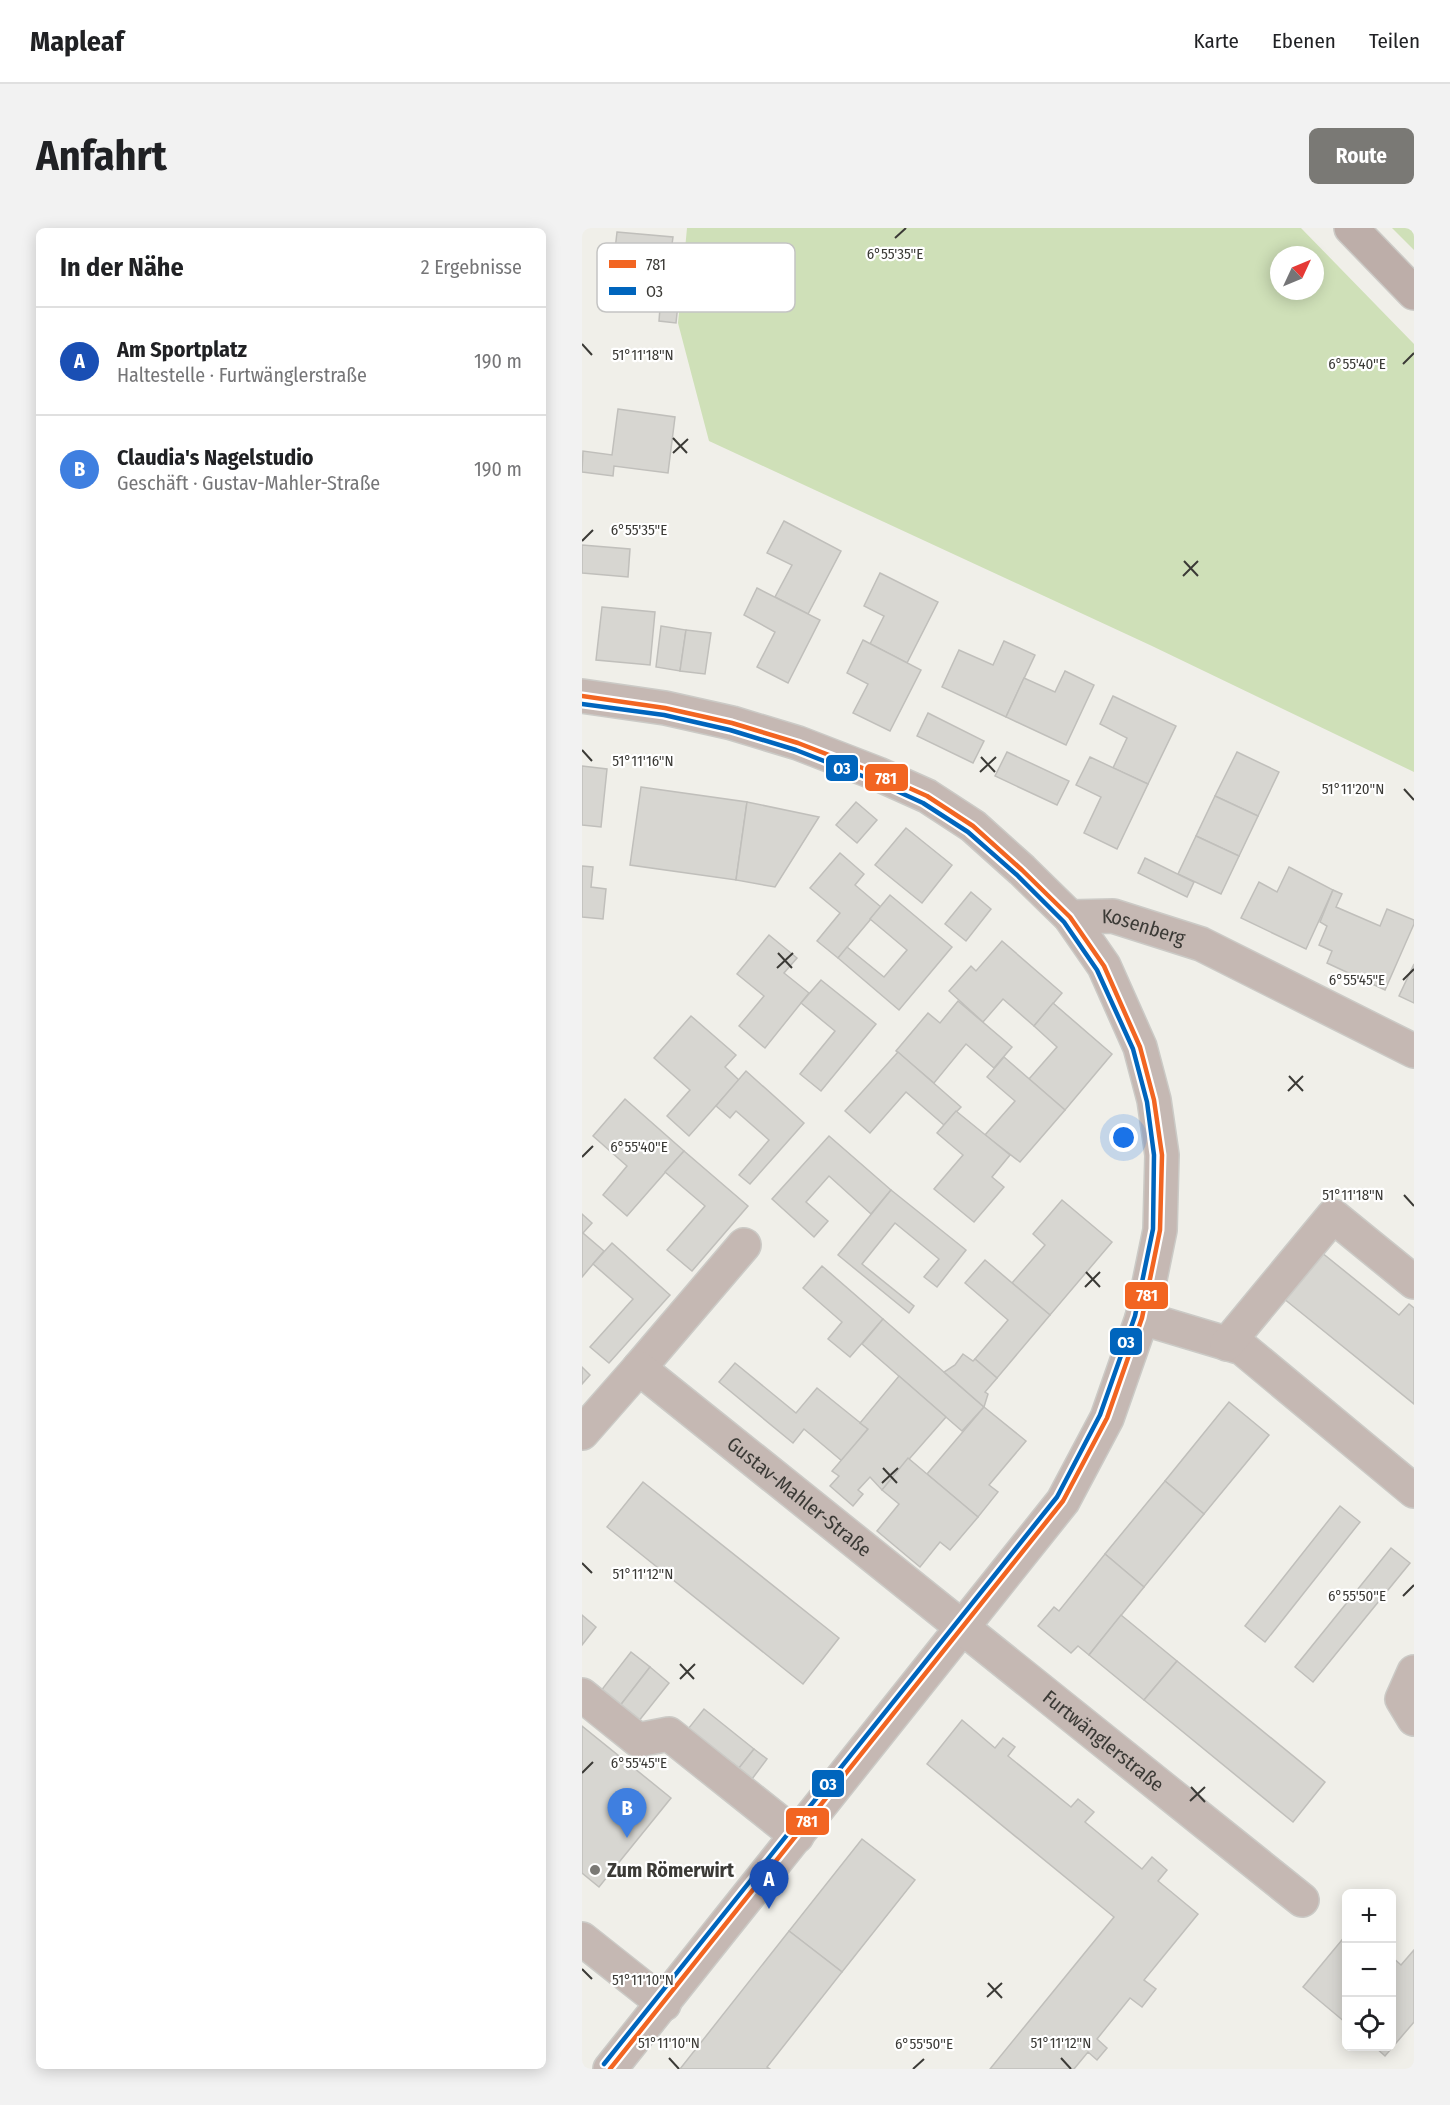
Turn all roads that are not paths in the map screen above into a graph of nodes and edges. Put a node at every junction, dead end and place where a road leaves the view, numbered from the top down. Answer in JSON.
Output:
{"nodes":[{"id":1,"x":1351,"y":228,"type":"edge"},
{"id":2,"x":1414,"y":293,"type":"edge"},
{"id":3,"x":582,"y":696,"type":"edge"},
{"id":4,"x":1070,"y":918,"type":"junction"},
{"id":5,"x":1414,"y":1051,"type":"edge"},
{"id":6,"x":744,"y":1245,"type":"dead end"},
{"id":7,"x":1414,"y":1282,"type":"edge"},
{"id":8,"x":1142,"y":1318,"type":"junction"},
{"id":9,"x":1227,"y":1344,"type":"junction"},
{"id":10,"x":639,"y":1368,"type":"junction"},
{"id":11,"x":582,"y":1433,"type":"edge"},
{"id":12,"x":1414,"y":1491,"type":"edge"},
{"id":13,"x":962,"y":1627,"type":"junction"},
{"id":14,"x":1414,"y":1672,"type":"edge"},
{"id":15,"x":582,"y":1695,"type":"edge"},
{"id":16,"x":1414,"y":1719,"type":"edge"},
{"id":17,"x":797,"y":1836,"type":"junction"},
{"id":18,"x":1302,"y":1900,"type":"dead end"},
{"id":19,"x":582,"y":1939,"type":"edge"},
{"id":20,"x":664,"y":2004,"type":"junction"},
{"id":21,"x":610,"y":2069,"type":"edge"}],
"edges":[{"from":1,"to":2,"type":"main road"},
{"from":3,"to":4,"type":"street"},
{"from":4,"to":5,"type":"street","name":"Kosenberg"},
{"from":4,"to":8,"type":"street"},
{"from":6,"to":10,"type":"street"},
{"from":7,"to":9,"type":"street"},
{"from":8,"to":9,"type":"street"},
{"from":8,"to":13,"type":"street"},
{"from":9,"to":12,"type":"street"},
{"from":10,"to":11,"type":"street"},
{"from":10,"to":13,"type":"street","name":"Gustav-Mahler-Straße"},
{"from":13,"to":17,"type":"street"},
{"from":13,"to":18,"type":"street","name":"Furtwänglerstraße"},
{"from":14,"to":16,"type":"street"},
{"from":15,"to":17,"type":"street"},
{"from":17,"to":20,"type":"street"},
{"from":19,"to":20,"type":"street"},
{"from":20,"to":21,"type":"street"}]}
